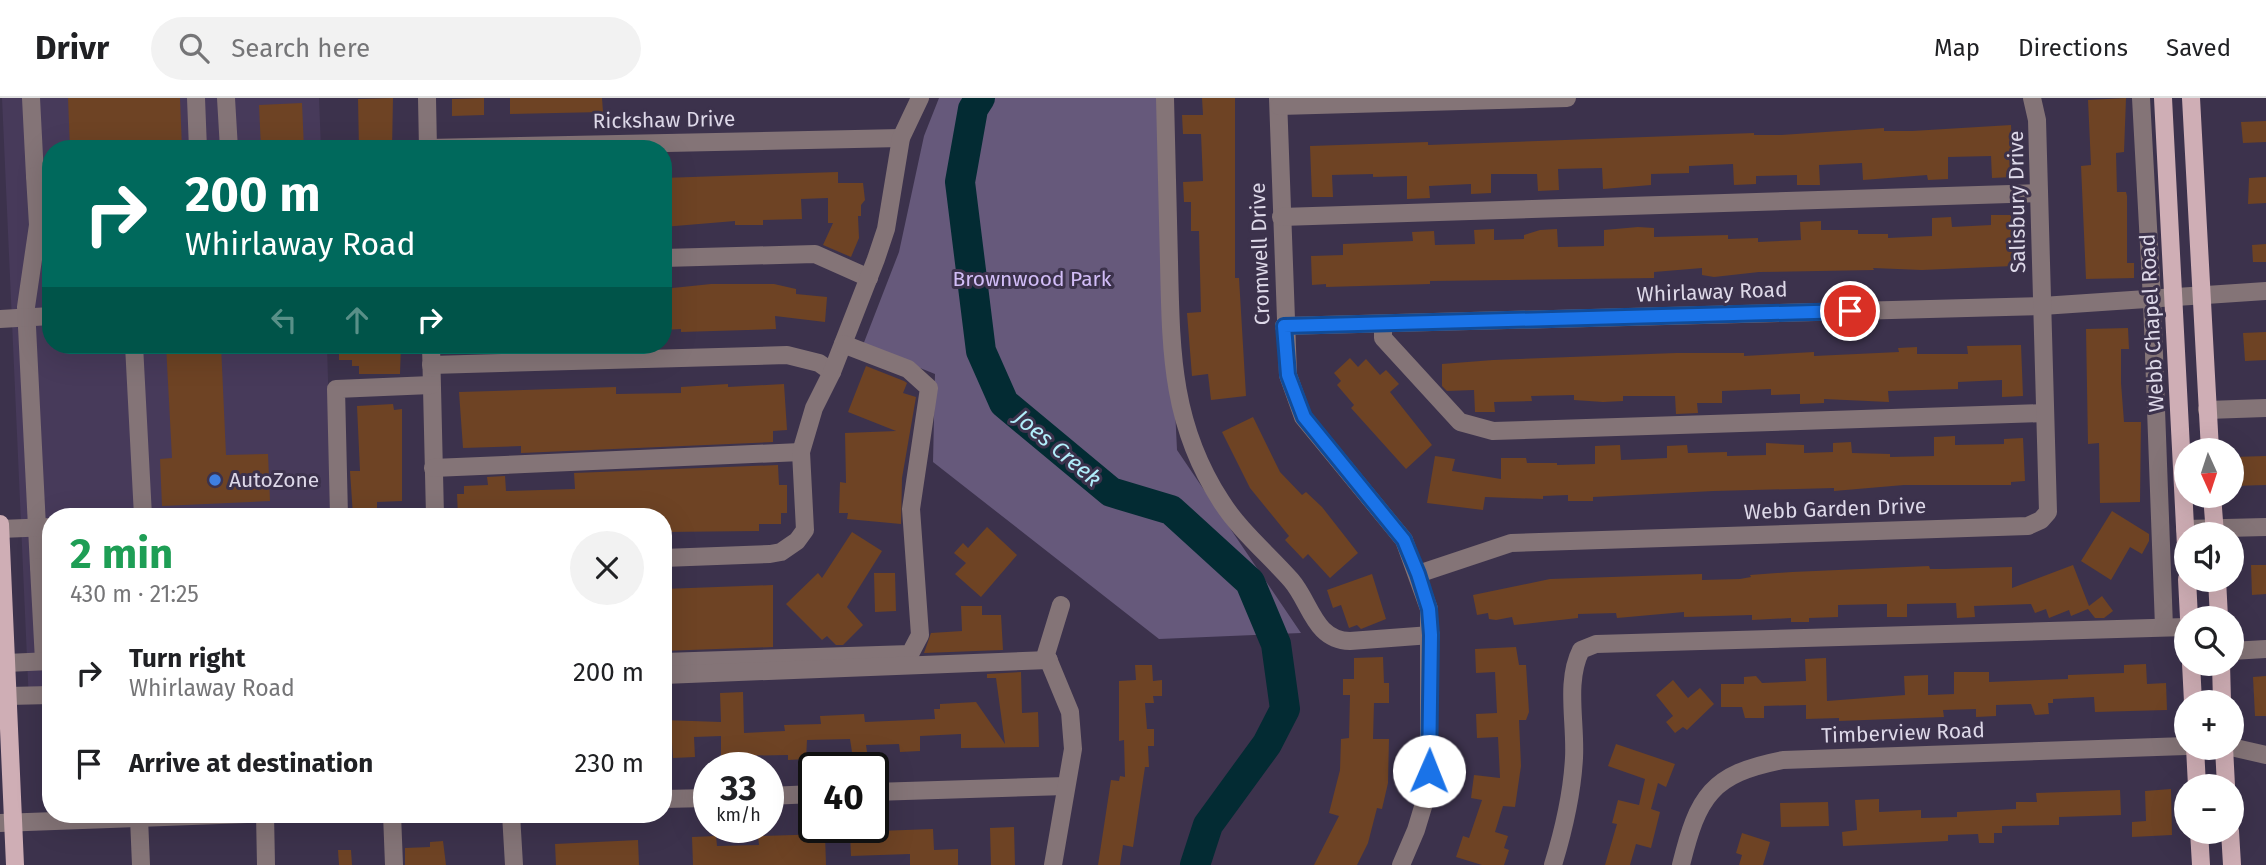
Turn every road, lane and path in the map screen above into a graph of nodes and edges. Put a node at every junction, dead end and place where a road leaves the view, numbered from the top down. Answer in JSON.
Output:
{"nodes":[{"id":1,"x":32,"y":98,"type":"edge"},
{"id":2,"x":196,"y":98,"type":"edge"},
{"id":3,"x":226,"y":98,"type":"edge"},
{"id":4,"x":427,"y":98,"type":"edge"},
{"id":5,"x":920,"y":98,"type":"edge"},
{"id":6,"x":1165,"y":98,"type":"edge"},
{"id":7,"x":1567,"y":98,"type":"edge"},
{"id":8,"x":2032,"y":98,"type":"edge"},
{"id":9,"x":2141,"y":98,"type":"edge"},
{"id":10,"x":2163,"y":98,"type":"edge"},
{"id":11,"x":2191,"y":98,"type":"edge"},
{"id":12,"x":1279,"y":102,"type":"edge"},
{"id":13,"x":901,"y":138,"type":"junction"},
{"id":14,"x":198,"y":140,"type":"edge"},
{"id":15,"x":228,"y":140,"type":"edge"},
{"id":16,"x":428,"y":140,"type":"edge"},
{"id":17,"x":672,"y":143,"type":"edge"},
{"id":18,"x":42,"y":169,"type":"edge"},
{"id":19,"x":42,"y":186,"type":"edge"},
{"id":20,"x":2039,"y":193,"type":"junction"},
{"id":21,"x":1282,"y":217,"type":"junction"},
{"id":22,"x":672,"y":258,"type":"edge"},
{"id":23,"x":869,"y":278,"type":"junction"},
{"id":24,"x":2266,"y":291,"type":"edge"},
{"id":25,"x":2201,"y":294,"type":"junction"},
{"id":26,"x":2174,"y":298,"type":"junction"},
{"id":27,"x":2152,"y":300,"type":"junction"},
{"id":28,"x":2042,"y":306,"type":"junction"},
{"id":29,"x":42,"y":317,"type":"edge"},
{"id":30,"x":26,"y":318,"type":"junction"},
{"id":31,"x":0,"y":319,"type":"edge"},
{"id":32,"x":1382,"y":324,"type":"junction"},
{"id":33,"x":1284,"y":326,"type":"junction"},
{"id":34,"x":843,"y":344,"type":"junction"},
{"id":35,"x":134,"y":354,"type":"edge"},
{"id":36,"x":431,"y":354,"type":"edge"},
{"id":37,"x":431,"y":365,"type":"junction"},
{"id":38,"x":832,"y":372,"type":"junction"},
{"id":39,"x":431,"y":385,"type":"junction"},
{"id":40,"x":2266,"y":408,"type":"edge"},
{"id":41,"x":2207,"y":410,"type":"junction"},
{"id":42,"x":2045,"y":413,"type":"junction"},
{"id":43,"x":2209,"y":438,"type":"edge"},
{"id":44,"x":801,"y":452,"type":"junction"},
{"id":45,"x":433,"y":468,"type":"junction"},
{"id":46,"x":42,"y":508,"type":"edge"},
{"id":47,"x":143,"y":508,"type":"edge"},
{"id":48,"x":339,"y":508,"type":"edge"},
{"id":49,"x":435,"y":508,"type":"edge"},
{"id":50,"x":2184,"y":522,"type":"edge"},
{"id":51,"x":0,"y":524,"type":"edge"},
{"id":52,"x":42,"y":527,"type":"edge"},
{"id":53,"x":2266,"y":527,"type":"edge"},
{"id":54,"x":0,"y":529,"type":"edge"},
{"id":55,"x":2244,"y":529,"type":"edge"},
{"id":56,"x":672,"y":558,"type":"edge"},
{"id":57,"x":1418,"y":574,"type":"junction"},
{"id":58,"x":1061,"y":605,"type":"dead end"},
{"id":59,"x":2164,"y":628,"type":"junction"},
{"id":60,"x":2174,"y":628,"type":"edge"},
{"id":61,"x":1431,"y":635,"type":"junction"},
{"id":62,"x":2266,"y":649,"type":"edge"},
{"id":63,"x":2244,"y":650,"type":"edge"},
{"id":64,"x":1049,"y":660,"type":"junction"},
{"id":65,"x":42,"y":661,"type":"edge"},
{"id":66,"x":672,"y":662,"type":"edge"},
{"id":67,"x":6,"y":663,"type":"junction"},
{"id":68,"x":672,"y":675,"type":"edge"},
{"id":69,"x":42,"y":695,"type":"edge"},
{"id":70,"x":8,"y":696,"type":"junction"},
{"id":71,"x":2174,"y":746,"type":"edge"},
{"id":72,"x":2244,"y":750,"type":"edge"},
{"id":73,"x":2266,"y":755,"type":"edge"},
{"id":74,"x":1066,"y":786,"type":"junction"},
{"id":75,"x":889,"y":792,"type":"edge"},
{"id":76,"x":693,"y":798,"type":"edge"},
{"id":77,"x":672,"y":799,"type":"edge"},
{"id":78,"x":42,"y":822,"type":"edge"},
{"id":79,"x":7,"y":823,"type":"edge"},
{"id":80,"x":139,"y":823,"type":"edge"},
{"id":81,"x":265,"y":823,"type":"edge"},
{"id":82,"x":393,"y":823,"type":"edge"},
{"id":83,"x":512,"y":823,"type":"edge"},
{"id":84,"x":2200,"y":844,"type":"edge"},
{"id":85,"x":2231,"y":844,"type":"edge"},
{"id":86,"x":15,"y":865,"type":"edge"},
{"id":87,"x":141,"y":865,"type":"edge"},
{"id":88,"x":266,"y":865,"type":"edge"},
{"id":89,"x":394,"y":865,"type":"edge"},
{"id":90,"x":514,"y":865,"type":"edge"},
{"id":91,"x":1053,"y":865,"type":"edge"},
{"id":92,"x":1401,"y":865,"type":"edge"},
{"id":93,"x":1553,"y":865,"type":"edge"},
{"id":94,"x":1681,"y":865,"type":"edge"},
{"id":95,"x":2201,"y":865,"type":"edge"},
{"id":96,"x":2232,"y":865,"type":"edge"}],
"edges":[{"from":1,"to":18,"type":"street"},
{"from":2,"to":14,"type":"street"},
{"from":3,"to":15,"type":"street"},
{"from":4,"to":16,"type":"street"},
{"from":5,"to":13,"type":"street"},
{"from":6,"to":61,"type":"street"},
{"from":7,"to":12,"type":"street"},
{"from":8,"to":20,"type":"street","name":"Salisbury Drive"},
{"from":9,"to":27,"type":"street"},
{"from":10,"to":26,"type":"main road","name":"Webb Chapel Road"},
{"from":11,"to":25,"type":"main road"},
{"from":12,"to":21,"type":"street","name":"Cromwell Drive"},
{"from":13,"to":17,"type":"street","name":"Rickshaw Drive"},
{"from":13,"to":23,"type":"street"},
{"from":19,"to":30,"type":"street"},
{"from":20,"to":21,"type":"street"},
{"from":20,"to":28,"type":"street","name":"Salisbury Drive"},
{"from":21,"to":33,"type":"street","name":"Cromwell Drive"},
{"from":22,"to":23,"type":"street"},
{"from":23,"to":34,"type":"street"},
{"from":24,"to":25,"type":"street","name":"Whirlaway Road"},
{"from":25,"to":26,"type":"street","name":"Whirlaway Road"},
{"from":25,"to":41,"type":"main road"},
{"from":26,"to":27,"type":"street","name":"Whirlaway Road"},
{"from":26,"to":50,"type":"main road","name":"Webb Chapel Road"},
{"from":27,"to":28,"type":"street","name":"Whirlaway Road"},
{"from":27,"to":59,"type":"street"},
{"from":28,"to":32,"type":"street","name":"Whirlaway Road"},
{"from":28,"to":42,"type":"street","name":"Webb Garden Drive"},
{"from":29,"to":30,"type":"street"},
{"from":30,"to":31,"type":"street"},
{"from":30,"to":46,"type":"street"},
{"from":32,"to":33,"type":"street","name":"Whirlaway Road"},
{"from":32,"to":42,"type":"street"},
{"from":33,"to":57,"type":"street","name":"Cromwell Drive"},
{"from":34,"to":38,"type":"street"},
{"from":34,"to":66,"type":"street"},
{"from":35,"to":47,"type":"street"},
{"from":36,"to":37,"type":"street"},
{"from":37,"to":38,"type":"street"},
{"from":37,"to":39,"type":"street"},
{"from":38,"to":44,"type":"street"},
{"from":39,"to":45,"type":"street"},
{"from":39,"to":48,"type":"street"},
{"from":40,"to":41,"type":"street"},
{"from":41,"to":43,"type":"main road"},
{"from":42,"to":57,"type":"street","name":"Webb Garden Drive"},
{"from":44,"to":45,"type":"street"},
{"from":44,"to":56,"type":"street"},
{"from":45,"to":49,"type":"street"},
{"from":51,"to":54,"type":"main road"},
{"from":52,"to":54,"type":"street"},
{"from":53,"to":55,"type":"street"},
{"from":54,"to":67,"type":"main road"},
{"from":57,"to":61,"type":"street","name":"Cromwell Drive"},
{"from":58,"to":64,"type":"street"},
{"from":59,"to":60,"type":"street"},
{"from":59,"to":93,"type":"street"},
{"from":61,"to":92,"type":"street","name":"Cromwell Drive"},
{"from":62,"to":63,"type":"street"},
{"from":64,"to":68,"type":"street"},
{"from":64,"to":74,"type":"street"},
{"from":65,"to":67,"type":"street"},
{"from":67,"to":70,"type":"main road"},
{"from":69,"to":70,"type":"street"},
{"from":70,"to":79,"type":"main road"},
{"from":71,"to":94,"type":"street","name":"Timberview Road"},
{"from":72,"to":73,"type":"street"},
{"from":74,"to":75,"type":"street"},
{"from":74,"to":91,"type":"street"},
{"from":76,"to":77,"type":"street"},
{"from":78,"to":79,"type":"street"},
{"from":79,"to":86,"type":"main road"},
{"from":80,"to":87,"type":"street"},
{"from":81,"to":88,"type":"street"},
{"from":82,"to":89,"type":"street"},
{"from":83,"to":90,"type":"street"},
{"from":84,"to":95,"type":"main road"},
{"from":85,"to":96,"type":"main road"}]}
